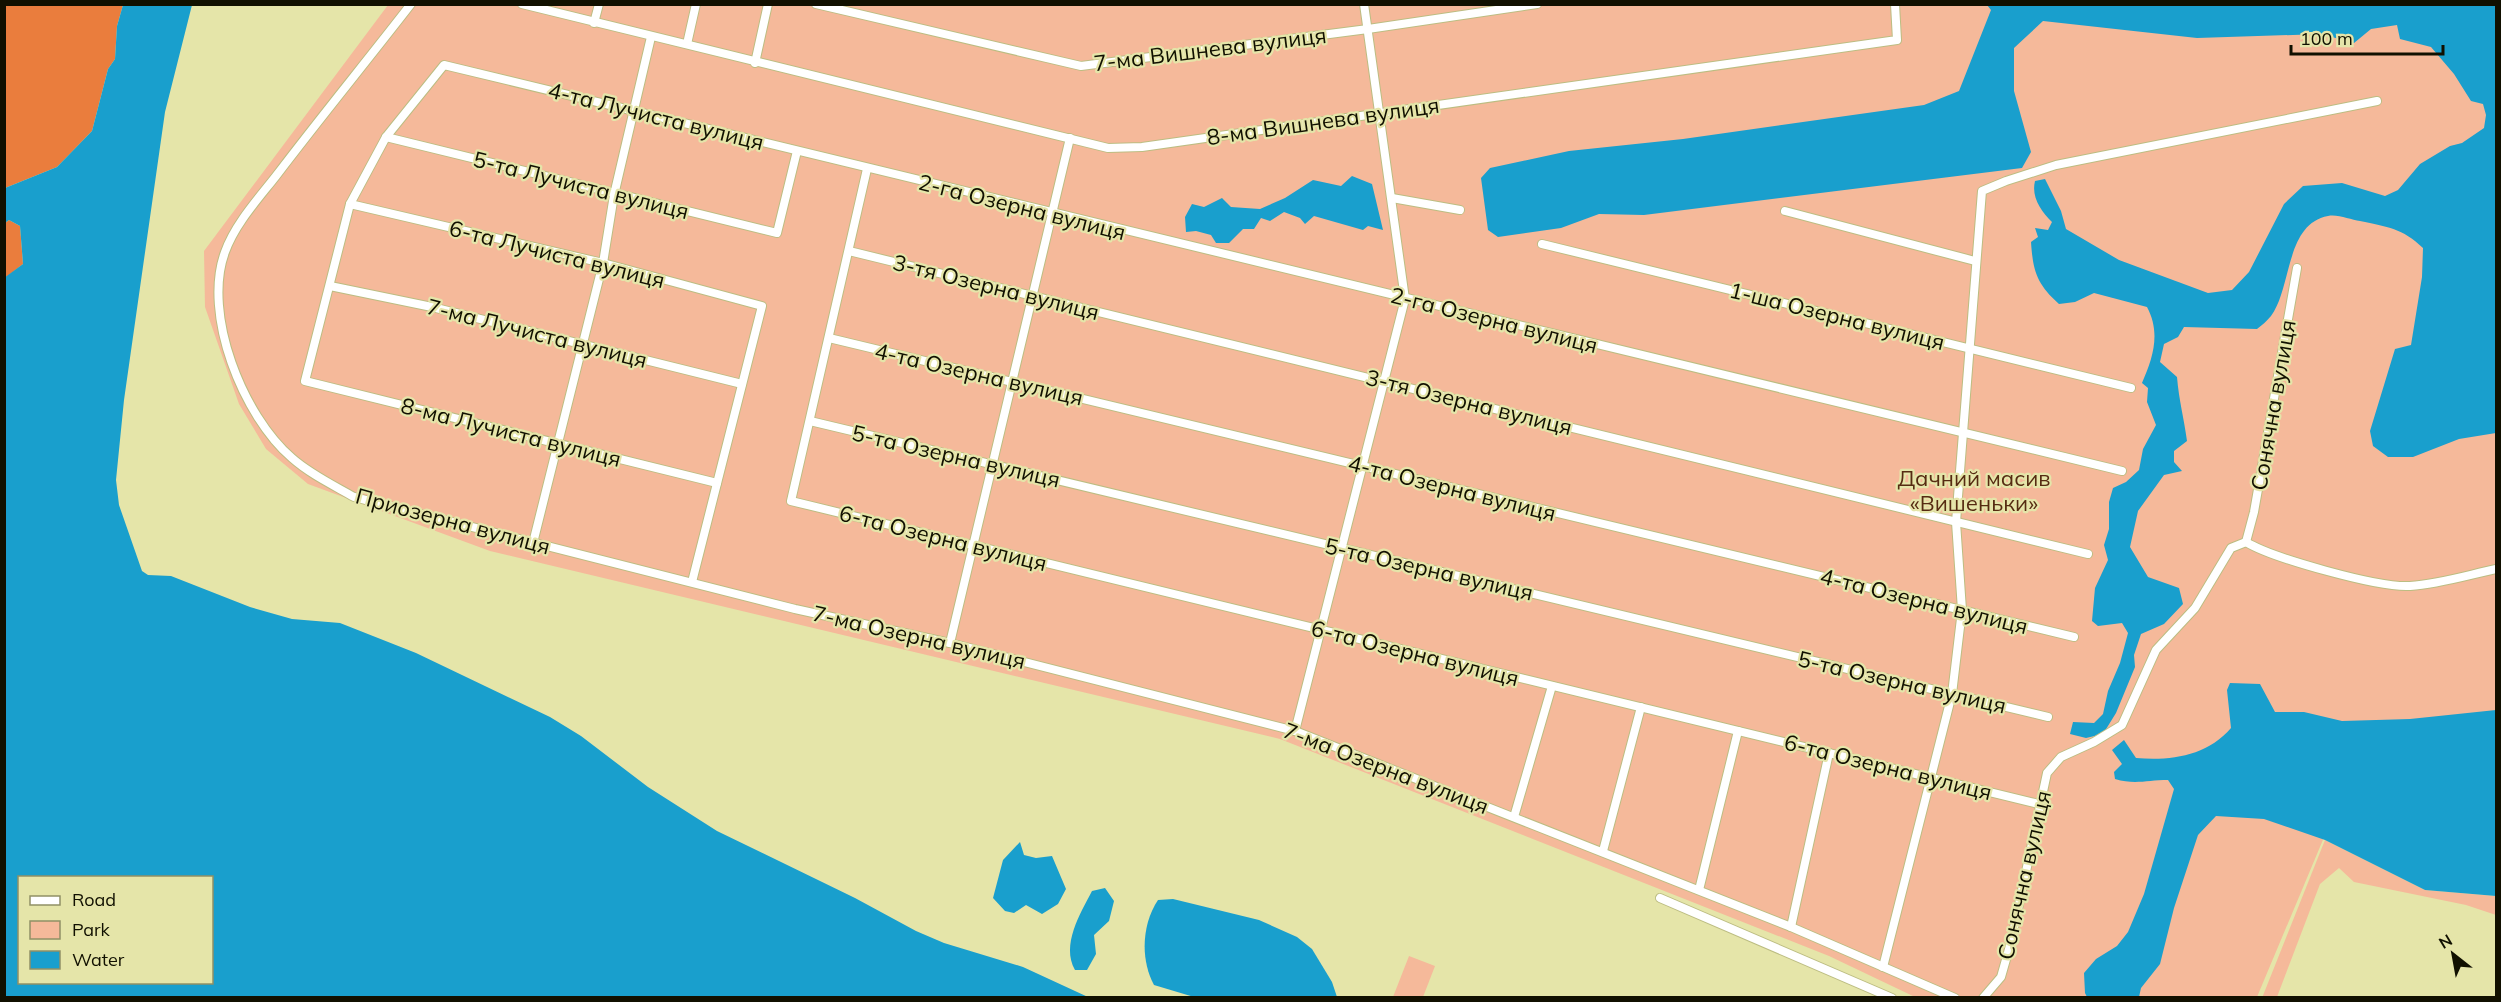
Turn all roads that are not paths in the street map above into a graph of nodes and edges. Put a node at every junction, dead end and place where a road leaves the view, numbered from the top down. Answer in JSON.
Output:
{"nodes":[{"id":1,"x":411,"y":4,"type":"edge"},
{"id":2,"x":522,"y":4,"type":"edge"},
{"id":3,"x":599,"y":4,"type":"edge"},
{"id":4,"x":696,"y":4,"type":"edge"},
{"id":5,"x":768,"y":4,"type":"edge"},
{"id":6,"x":816,"y":4,"type":"edge"},
{"id":7,"x":1364,"y":4,"type":"edge"},
{"id":8,"x":1537,"y":4,"type":"edge"},
{"id":9,"x":1895,"y":4,"type":"edge"},
{"id":10,"x":594,"y":22,"type":"junction"},
{"id":11,"x":1368,"y":29,"type":"junction"},
{"id":12,"x":651,"y":37,"type":"junction"},
{"id":13,"x":687,"y":44,"type":"junction"},
{"id":14,"x":755,"y":63,"type":"junction"},
{"id":15,"x":2377,"y":101,"type":"dead end"},
{"id":16,"x":635,"y":110,"type":"junction"},
{"id":17,"x":1380,"y":113,"type":"junction"},
{"id":18,"x":386,"y":137,"type":"junction"},
{"id":19,"x":1070,"y":138,"type":"junction"},
{"id":20,"x":797,"y":151,"type":"junction"},
{"id":21,"x":867,"y":169,"type":"junction"},
{"id":22,"x":615,"y":195,"type":"junction"},
{"id":23,"x":1392,"y":198,"type":"junction"},
{"id":24,"x":350,"y":204,"type":"junction"},
{"id":25,"x":1460,"y":210,"type":"dead end"},
{"id":26,"x":1785,"y":211,"type":"dead end"},
{"id":27,"x":1052,"y":214,"type":"junction"},
{"id":28,"x":1542,"y":244,"type":"dead end"},
{"id":29,"x":849,"y":251,"type":"junction"},
{"id":30,"x":1975,"y":261,"type":"junction"},
{"id":31,"x":603,"y":263,"type":"junction"},
{"id":32,"x":2297,"y":268,"type":"dead end"},
{"id":33,"x":330,"y":286,"type":"junction"},
{"id":34,"x":1032,"y":296,"type":"junction"},
{"id":35,"x":1405,"y":299,"type":"junction"},
{"id":36,"x":829,"y":338,"type":"junction"},
{"id":37,"x":583,"y":345,"type":"junction"},
{"id":38,"x":1970,"y":349,"type":"junction"},
{"id":39,"x":1012,"y":382,"type":"junction"},
{"id":40,"x":1384,"y":382,"type":"junction"},
{"id":41,"x":742,"y":384,"type":"junction"},
{"id":42,"x":2131,"y":388,"type":"dead end"},
{"id":43,"x":810,"y":421,"type":"junction"},
{"id":44,"x":1964,"y":433,"type":"junction"},
{"id":45,"x":558,"y":442,"type":"junction"},
{"id":46,"x":992,"y":465,"type":"junction"},
{"id":47,"x":1362,"y":466,"type":"junction"},
{"id":48,"x":2122,"y":471,"type":"dead end"},
{"id":49,"x":717,"y":483,"type":"junction"},
{"id":50,"x":1956,"y":522,"type":"junction"},
{"id":51,"x":2246,"y":542,"type":"junction"},
{"id":52,"x":533,"y":543,"type":"junction"},
{"id":53,"x":973,"y":545,"type":"junction"},
{"id":54,"x":1342,"y":548,"type":"junction"},
{"id":55,"x":2088,"y":554,"type":"dead end"},
{"id":56,"x":2496,"y":569,"type":"edge"},
{"id":57,"x":692,"y":582,"type":"junction"},
{"id":58,"x":795,"y":609,"type":"joint"},
{"id":59,"x":1962,"y":610,"type":"junction"},
{"id":60,"x":1321,"y":630,"type":"junction"},
{"id":61,"x":2074,"y":637,"type":"dead end"},
{"id":62,"x":950,"y":643,"type":"junction"},
{"id":63,"x":1552,"y":686,"type":"junction"},
{"id":64,"x":1952,"y":694,"type":"junction"},
{"id":65,"x":1641,"y":707,"type":"junction"},
{"id":66,"x":2048,"y":717,"type":"dead end"},
{"id":67,"x":1295,"y":731,"type":"junction"},
{"id":68,"x":1738,"y":731,"type":"junction"},
{"id":69,"x":1829,"y":753,"type":"junction"},
{"id":70,"x":1930,"y":778,"type":"junction"},
{"id":71,"x":2039,"y":804,"type":"junction"},
{"id":72,"x":1514,"y":817,"type":"junction"},
{"id":73,"x":1603,"y":851,"type":"junction"},
{"id":74,"x":1699,"y":890,"type":"junction"},
{"id":75,"x":1659,"y":898,"type":"dead end"},
{"id":76,"x":1791,"y":927,"type":"junction"},
{"id":77,"x":1883,"y":967,"type":"junction"},
{"id":78,"x":1892,"y":998,"type":"edge"},
{"id":79,"x":1955,"y":998,"type":"edge"},
{"id":80,"x":1983,"y":998,"type":"edge"}],
"edges":[{"from":1,"to":52,"type":"street","name":"Приозерна вулиця"},
{"from":2,"to":10,"type":"street","name":"8-ма Вишнева вулиця"},
{"from":3,"to":10,"type":"street"},
{"from":4,"to":13,"type":"street"},
{"from":5,"to":14,"type":"street"},
{"from":6,"to":11,"type":"street","name":"7-ма Вишнева вулиця"},
{"from":7,"to":11,"type":"street"},
{"from":8,"to":11,"type":"street","name":"7-ма Вишнева вулиця"},
{"from":9,"to":17,"type":"street","name":"8-ма Вишнева вулиця"},
{"from":10,"to":12,"type":"street","name":"8-ма Вишнева вулиця"},
{"from":11,"to":17,"type":"street"},
{"from":12,"to":13,"type":"street","name":"8-ма Вишнева вулиця"},
{"from":12,"to":16,"type":"street"},
{"from":13,"to":14,"type":"street","name":"8-ма Вишнева вулиця"},
{"from":14,"to":19,"type":"street","name":"8-ма Вишнева вулиця"},
{"from":15,"to":30,"type":"street"},
{"from":16,"to":18,"type":"street","name":"4-та Лучиста вулиця"},
{"from":16,"to":20,"type":"street","name":"4-та Лучиста вулиця"},
{"from":16,"to":22,"type":"street"},
{"from":17,"to":19,"type":"street","name":"8-ма Вишнева вулиця"},
{"from":17,"to":23,"type":"street"},
{"from":18,"to":22,"type":"street","name":"5-та Лучиста вулиця"},
{"from":18,"to":24,"type":"street"},
{"from":19,"to":27,"type":"street"},
{"from":20,"to":21,"type":"street","name":"4-та Лучиста вулиця"},
{"from":20,"to":22,"type":"street","name":"5-та Лучиста вулиця"},
{"from":21,"to":27,"type":"street","name":"2-га Озерна вулиця"},
{"from":21,"to":29,"type":"street"},
{"from":22,"to":31,"type":"street"},
{"from":23,"to":25,"type":"street"},
{"from":23,"to":35,"type":"street"},
{"from":24,"to":31,"type":"street","name":"6-та Лучиста вулиця"},
{"from":24,"to":33,"type":"street"},
{"from":26,"to":30,"type":"street"},
{"from":27,"to":34,"type":"street"},
{"from":27,"to":35,"type":"street","name":"2-га Озерна вулиця"},
{"from":28,"to":38,"type":"street","name":"1-ша Озерна вулиця"},
{"from":29,"to":34,"type":"street","name":"3-тя Озерна вулиця"},
{"from":29,"to":36,"type":"street"},
{"from":30,"to":38,"type":"street"},
{"from":31,"to":37,"type":"street"},
{"from":31,"to":41,"type":"street","name":"6-та Лучиста вулиця"},
{"from":32,"to":51,"type":"street","name":"Сонячна вулиця"},
{"from":33,"to":37,"type":"street","name":"7-ма Лучиста вулиця"},
{"from":33,"to":45,"type":"street","name":"8-ма Лучиста вулиця"},
{"from":34,"to":39,"type":"street"},
{"from":34,"to":40,"type":"street","name":"3-тя Озерна вулиця"},
{"from":35,"to":40,"type":"street"},
{"from":35,"to":44,"type":"street","name":"2-га Озерна вулиця"},
{"from":36,"to":39,"type":"street","name":"4-та Озерна вулиця"},
{"from":36,"to":43,"type":"street"},
{"from":37,"to":41,"type":"street","name":"7-ма Лучиста вулиця"},
{"from":37,"to":45,"type":"street"},
{"from":38,"to":42,"type":"street","name":"1-ша Озерна вулиця"},
{"from":38,"to":44,"type":"street"},
{"from":39,"to":46,"type":"street"},
{"from":39,"to":47,"type":"street","name":"4-та Озерна вулиця"},
{"from":40,"to":47,"type":"street"},
{"from":40,"to":50,"type":"street","name":"3-тя Озерна вулиця"},
{"from":41,"to":49,"type":"street"},
{"from":43,"to":46,"type":"street","name":"5-та Озерна вулиця"},
{"from":43,"to":53,"type":"street","name":"6-та Озерна вулиця"},
{"from":44,"to":48,"type":"street","name":"2-га Озерна вулиця"},
{"from":44,"to":50,"type":"street"},
{"from":45,"to":49,"type":"street","name":"8-ма Лучиста вулиця"},
{"from":45,"to":52,"type":"street"},
{"from":46,"to":53,"type":"street"},
{"from":46,"to":54,"type":"street","name":"5-та Озерна вулиця"},
{"from":47,"to":54,"type":"street"},
{"from":47,"to":59,"type":"street","name":"4-та Озерна вулиця"},
{"from":49,"to":57,"type":"street"},
{"from":50,"to":55,"type":"street","name":"3-тя Озерна вулиця"},
{"from":50,"to":59,"type":"street"},
{"from":51,"to":56,"type":"street"},
{"from":51,"to":71,"type":"street","name":"Сонячна вулиця"},
{"from":52,"to":57,"type":"street","name":"Приозерна вулиця"},
{"from":53,"to":60,"type":"street","name":"6-та Озерна вулиця"},
{"from":53,"to":62,"type":"street"},
{"from":54,"to":60,"type":"street"},
{"from":54,"to":64,"type":"street","name":"5-та Озерна вулиця"},
{"from":57,"to":58,"type":"street","name":"Приозерна вулиця"},
{"from":58,"to":62,"type":"street","name":"7-ма Озерна вулиця"},
{"from":59,"to":61,"type":"street","name":"4-та Озерна вулиця"},
{"from":59,"to":64,"type":"street"},
{"from":60,"to":63,"type":"street","name":"6-та Озерна вулиця"},
{"from":60,"to":67,"type":"street"},
{"from":62,"to":67,"type":"street","name":"7-ма Озерна вулиця"},
{"from":63,"to":65,"type":"street","name":"6-та Озерна вулиця"},
{"from":63,"to":72,"type":"street"},
{"from":64,"to":66,"type":"street","name":"5-та Озерна вулиця"},
{"from":64,"to":70,"type":"street"},
{"from":65,"to":68,"type":"street","name":"6-та Озерна вулиця"},
{"from":65,"to":73,"type":"street"},
{"from":67,"to":72,"type":"street","name":"7-ма Озерна вулиця"},
{"from":68,"to":69,"type":"street","name":"6-та Озерна вулиця"},
{"from":68,"to":74,"type":"street"},
{"from":69,"to":70,"type":"street","name":"6-та Озерна вулиця"},
{"from":69,"to":76,"type":"street"},
{"from":70,"to":71,"type":"street","name":"6-та Озерна вулиця"},
{"from":70,"to":77,"type":"street"},
{"from":71,"to":80,"type":"street","name":"Сонячна вулиця"},
{"from":72,"to":73,"type":"street","name":"7-ма Озерна вулиця"},
{"from":73,"to":74,"type":"street","name":"7-ма Озерна вулиця"},
{"from":74,"to":76,"type":"street","name":"7-ма Озерна вулиця"},
{"from":75,"to":78,"type":"street"},
{"from":76,"to":77,"type":"street","name":"7-ма Озерна вулиця"},
{"from":77,"to":79,"type":"street","name":"7-ма Озерна вулиця"}]}
